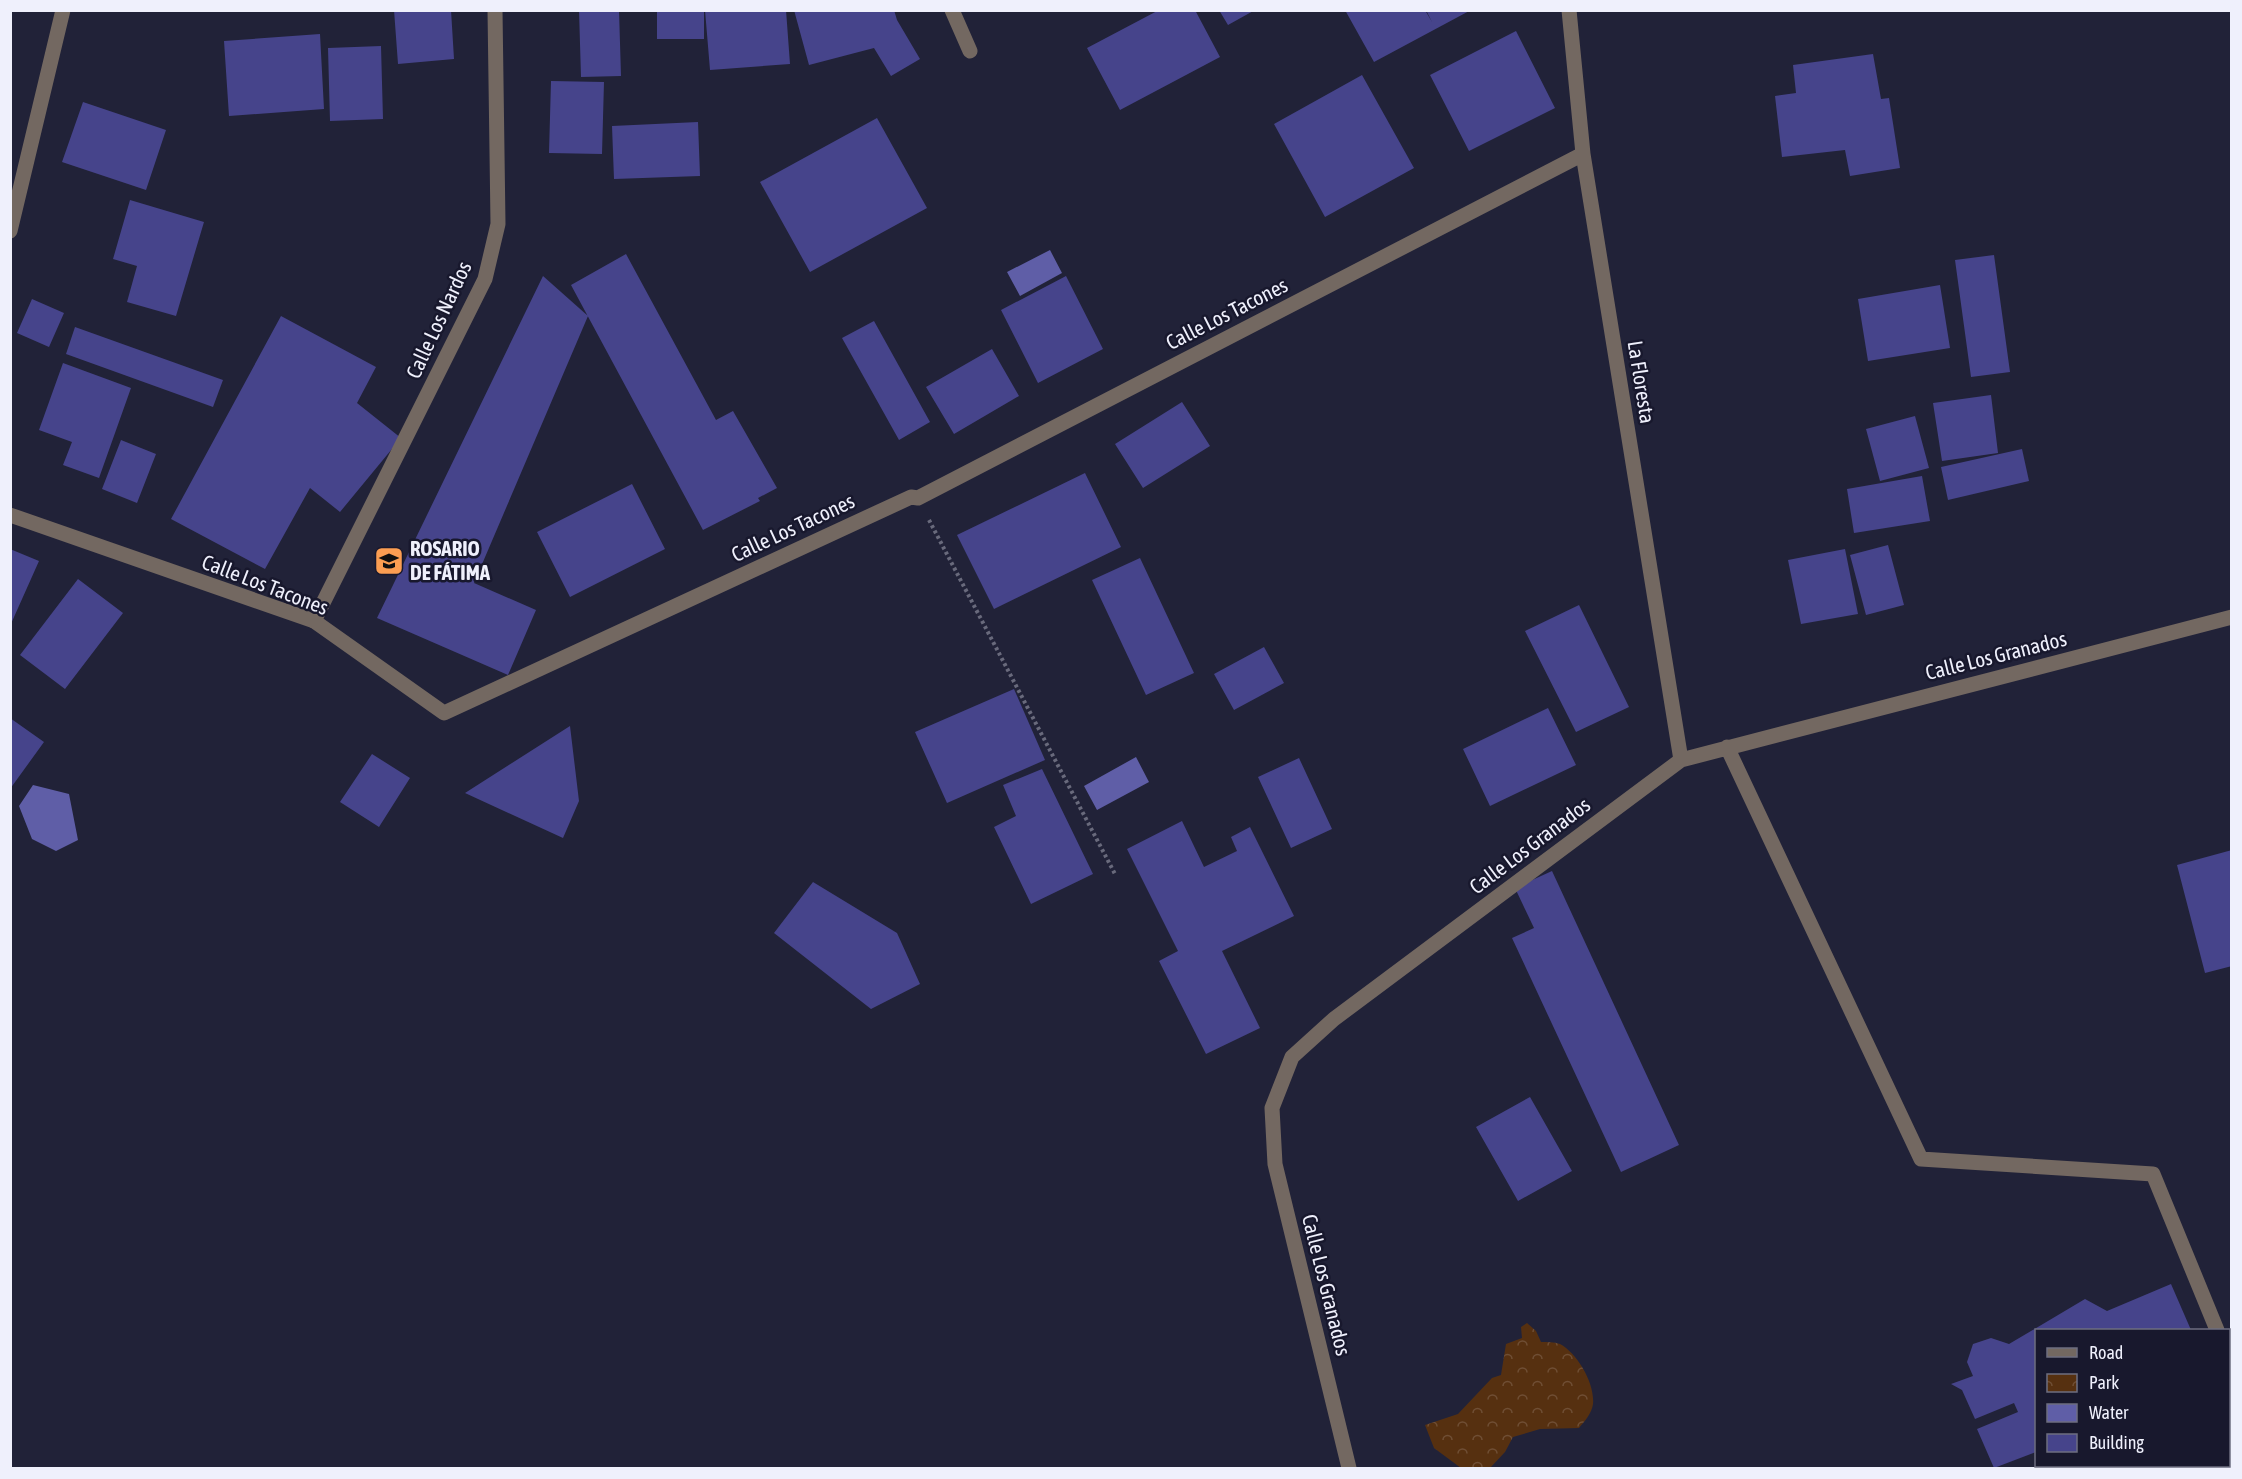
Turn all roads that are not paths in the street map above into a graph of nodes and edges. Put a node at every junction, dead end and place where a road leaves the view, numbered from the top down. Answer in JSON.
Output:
{"nodes":[{"id":1,"x":63,"y":10,"type":"edge"},
{"id":2,"x":495,"y":10,"type":"edge"},
{"id":3,"x":952,"y":10,"type":"edge"},
{"id":4,"x":1569,"y":10,"type":"edge"},
{"id":5,"x":970,"y":51,"type":"dead end"},
{"id":6,"x":1583,"y":154,"type":"junction"},
{"id":7,"x":10,"y":231,"type":"edge"},
{"id":8,"x":10,"y":514,"type":"edge"},
{"id":9,"x":2232,"y":617,"type":"edge"},
{"id":10,"x":314,"y":621,"type":"junction"},
{"id":11,"x":1727,"y":747,"type":"junction"},
{"id":12,"x":1681,"y":760,"type":"junction"},
{"id":13,"x":2217,"y":1329,"type":"edge"},
{"id":14,"x":1349,"y":1468,"type":"edge"}],
"edges":[{"from":1,"to":7,"type":"street"},
{"from":2,"to":10,"type":"street","name":"Calle Los Nardos"},
{"from":3,"to":5,"type":"street"},
{"from":4,"to":6,"type":"street","name":"La Floresta"},
{"from":6,"to":10,"type":"street","name":"Calle Los Tacones"},
{"from":6,"to":12,"type":"street","name":"La Floresta"},
{"from":8,"to":10,"type":"street","name":"Calle Los Tacones"},
{"from":9,"to":11,"type":"street","name":"Calle Los Granados"},
{"from":11,"to":12,"type":"street","name":"Calle Los Granados"},
{"from":11,"to":13,"type":"street"},
{"from":12,"to":14,"type":"street","name":"Calle Los Granados"}]}
